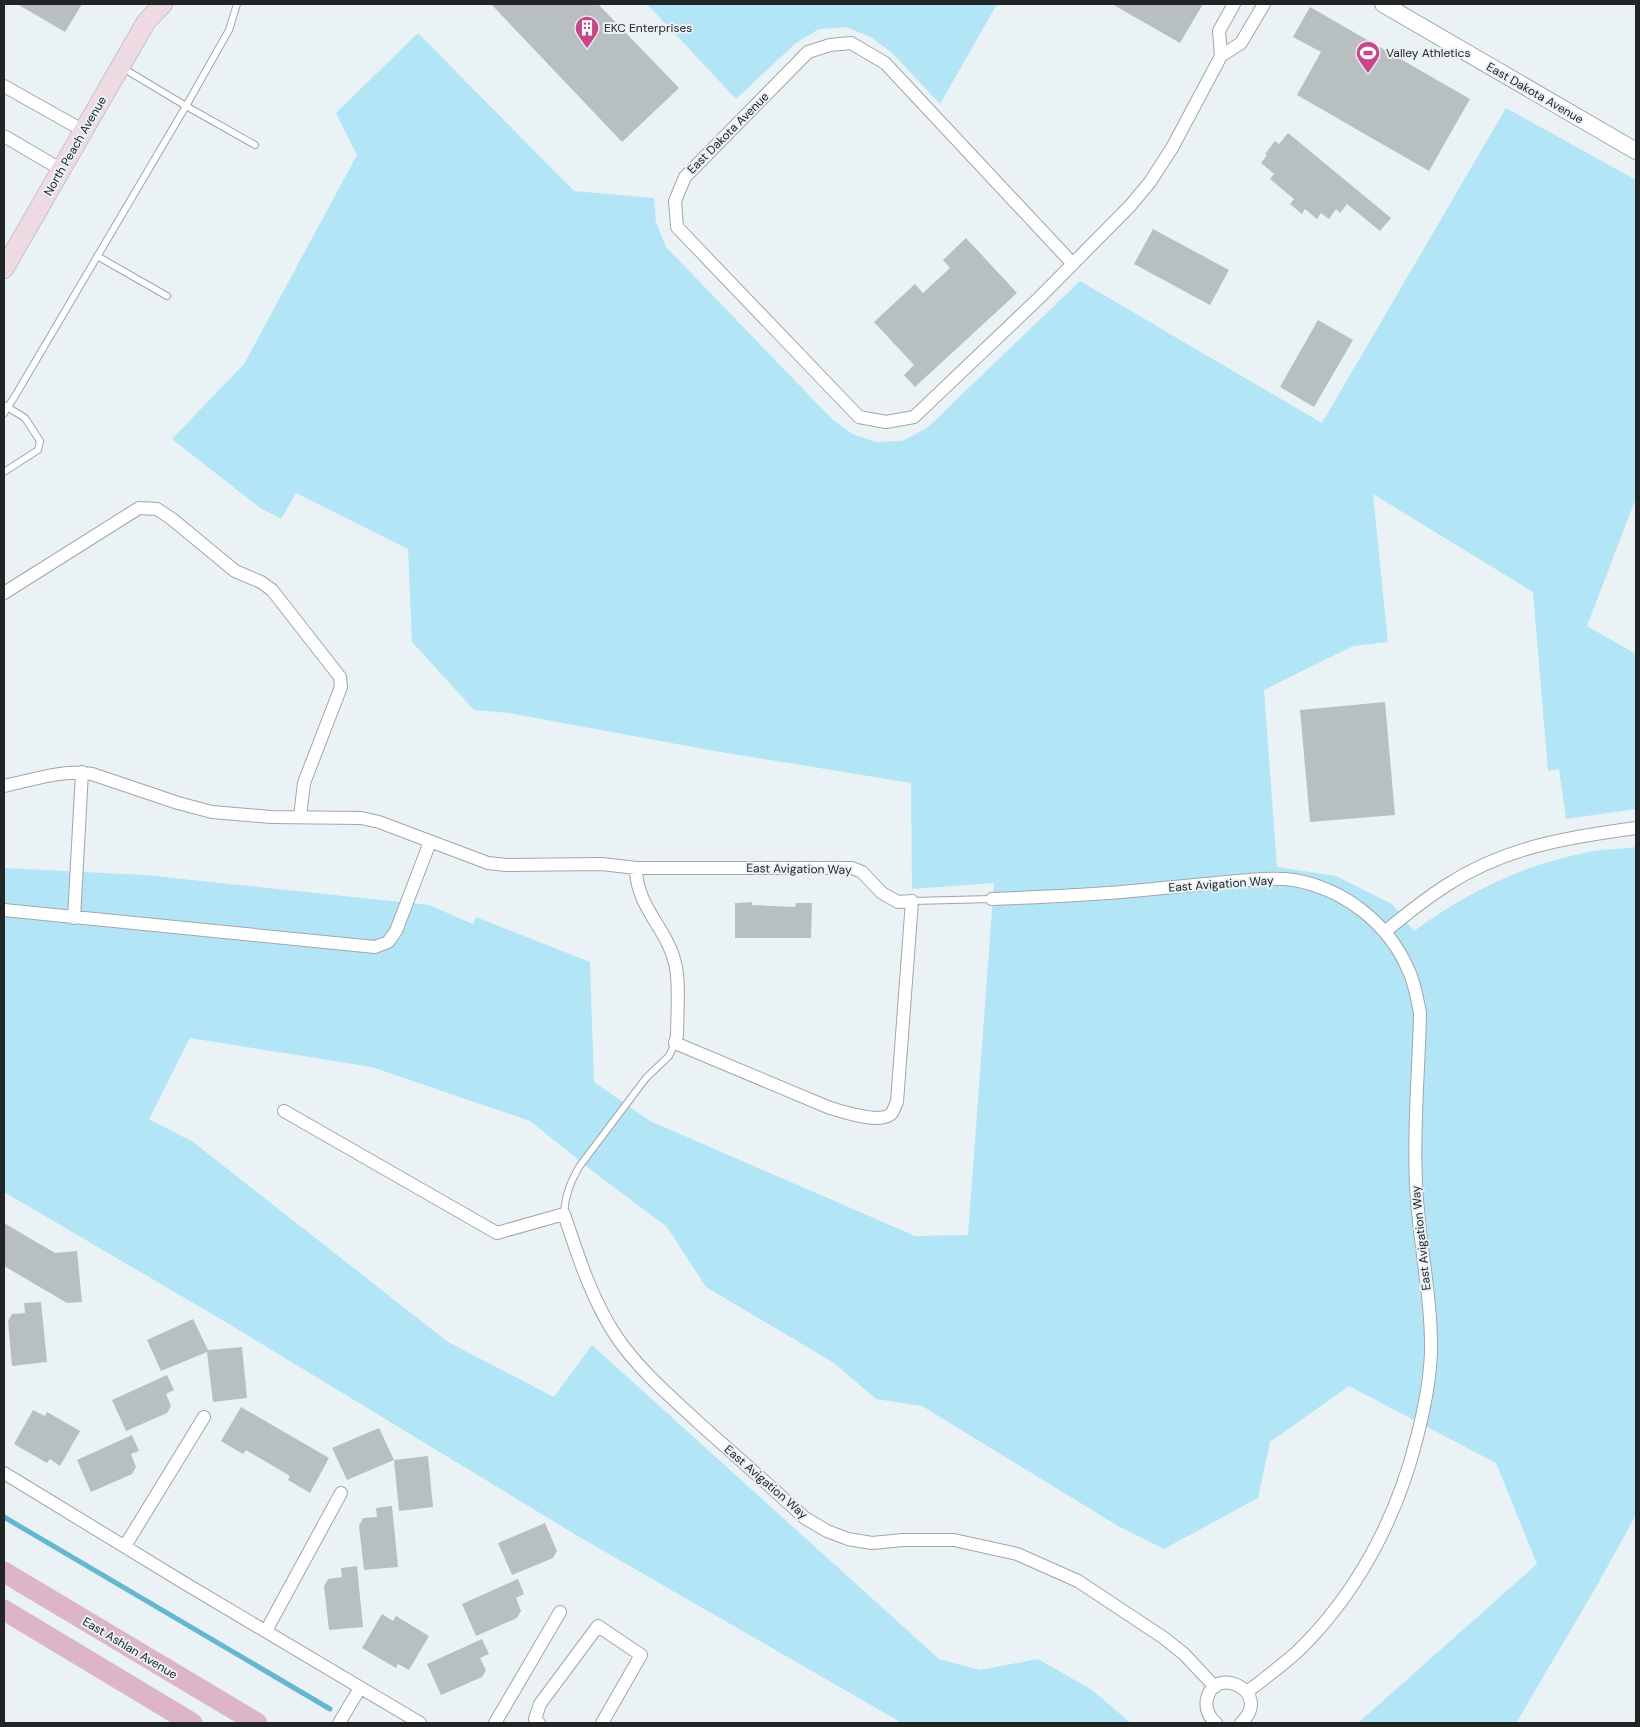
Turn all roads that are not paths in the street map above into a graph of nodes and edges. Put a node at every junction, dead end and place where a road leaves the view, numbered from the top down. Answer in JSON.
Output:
{"nodes":[{"id":1,"x":163,"y":4,"type":"edge"},
{"id":2,"x":237,"y":4,"type":"edge"},
{"id":3,"x":1234,"y":4,"type":"edge"},
{"id":4,"x":1264,"y":4,"type":"edge"},
{"id":5,"x":1383,"y":4,"type":"edge"},
{"id":6,"x":149,"y":13,"type":"edge"},
{"id":7,"x":1220,"y":56,"type":"junction"},
{"id":8,"x":120,"y":66,"type":"junction"},
{"id":9,"x":4,"y":86,"type":"edge"},
{"id":10,"x":186,"y":106,"type":"junction"},
{"id":11,"x":84,"y":132,"type":"junction"},
{"id":12,"x":4,"y":136,"type":"edge"},
{"id":13,"x":255,"y":145,"type":"dead end"},
{"id":14,"x":1636,"y":151,"type":"edge"},
{"id":15,"x":62,"y":170,"type":"junction"},
{"id":16,"x":97,"y":256,"type":"junction"},
{"id":17,"x":1073,"y":264,"type":"junction"},
{"id":18,"x":4,"y":269,"type":"edge"},
{"id":19,"x":168,"y":296,"type":"dead end"},
{"id":20,"x":5,"y":408,"type":"edge"},
{"id":21,"x":4,"y":472,"type":"edge"},
{"id":22,"x":4,"y":593,"type":"edge"},
{"id":23,"x":82,"y":772,"type":"junction"},
{"id":24,"x":4,"y":786,"type":"edge"},
{"id":25,"x":300,"y":817,"type":"junction"},
{"id":26,"x":1636,"y":828,"type":"edge"},
{"id":27,"x":430,"y":842,"type":"junction"},
{"id":28,"x":636,"y":868,"type":"junction"},
{"id":29,"x":992,"y":899,"type":"joint"},
{"id":30,"x":912,"y":901,"type":"junction"},
{"id":31,"x":4,"y":910,"type":"edge"},
{"id":32,"x":74,"y":918,"type":"junction"},
{"id":33,"x":1386,"y":931,"type":"junction"},
{"id":34,"x":675,"y":1043,"type":"junction"},
{"id":35,"x":284,"y":1111,"type":"dead end"},
{"id":36,"x":564,"y":1214,"type":"junction"},
{"id":37,"x":204,"y":1417,"type":"dead end"},
{"id":38,"x":4,"y":1473,"type":"edge"},
{"id":39,"x":341,"y":1492,"type":"dead end"},
{"id":40,"x":125,"y":1546,"type":"junction"},
{"id":41,"x":4,"y":1572,"type":"edge"},
{"id":42,"x":4,"y":1610,"type":"edge"},
{"id":43,"x":560,"y":1612,"type":"dead end"},
{"id":44,"x":266,"y":1631,"type":"junction"},
{"id":45,"x":1215,"y":1687,"type":"junction"},
{"id":46,"x":360,"y":1688,"type":"junction"},
{"id":47,"x":1247,"y":1692,"type":"junction"},
{"id":48,"x":192,"y":1723,"type":"edge"},
{"id":49,"x":257,"y":1723,"type":"edge"},
{"id":50,"x":339,"y":1723,"type":"edge"},
{"id":51,"x":420,"y":1723,"type":"edge"},
{"id":52,"x":495,"y":1723,"type":"edge"},
{"id":53,"x":539,"y":1723,"type":"edge"},
{"id":54,"x":602,"y":1723,"type":"edge"},
{"id":55,"x":1216,"y":1723,"type":"edge"},
{"id":56,"x":1241,"y":1723,"type":"edge"}],
"edges":[{"from":1,"to":6,"type":"main road","name":"North Peach Avenue"},
{"from":2,"to":10,"type":"lane"},
{"from":3,"to":7,"type":"street","name":"East Dakota Avenue"},
{"from":4,"to":7,"type":"street"},
{"from":5,"to":14,"type":"street","name":"East Dakota Avenue"},
{"from":6,"to":8,"type":"main road","name":"North Peach Avenue"},
{"from":7,"to":17,"type":"street","name":"East Dakota Avenue"},
{"from":8,"to":10,"type":"lane"},
{"from":8,"to":11,"type":"main road","name":"North Peach Avenue"},
{"from":9,"to":11,"type":"street"},
{"from":10,"to":13,"type":"lane"},
{"from":10,"to":16,"type":"lane"},
{"from":11,"to":15,"type":"main road","name":"North Peach Avenue"},
{"from":12,"to":15,"type":"street"},
{"from":15,"to":18,"type":"main road","name":"North Peach Avenue"},
{"from":16,"to":19,"type":"lane"},
{"from":16,"to":20,"type":"lane"},
{"from":17,"to":17,"type":"street","name":"East Dakota Avenue"},
{"from":20,"to":21,"type":"lane"},
{"from":22,"to":25,"type":"street"},
{"from":23,"to":24,"type":"street"},
{"from":23,"to":25,"type":"street","name":"East Avigation Way"},
{"from":23,"to":32,"type":"street"},
{"from":25,"to":27,"type":"street","name":"East Avigation Way"},
{"from":26,"to":33,"type":"street"},
{"from":27,"to":28,"type":"street","name":"East Avigation Way"},
{"from":27,"to":32,"type":"street"},
{"from":28,"to":30,"type":"street","name":"East Avigation Way"},
{"from":28,"to":34,"type":"street"},
{"from":29,"to":30,"type":"lane","name":"East Avigation Way"},
{"from":29,"to":33,"type":"street","name":"East Avigation Way"},
{"from":30,"to":34,"type":"street"},
{"from":31,"to":32,"type":"street"},
{"from":33,"to":47,"type":"street","name":"East Avigation Way"},
{"from":34,"to":36,"type":"lane","name":"East Avigation Way"},
{"from":35,"to":36,"type":"street"},
{"from":36,"to":45,"type":"street","name":"East Avigation Way"},
{"from":37,"to":40,"type":"street"},
{"from":38,"to":40,"type":"street"},
{"from":39,"to":44,"type":"street"},
{"from":40,"to":44,"type":"street"},
{"from":41,"to":49,"type":"main road","name":"East Ashlan Avenue"},
{"from":42,"to":48,"type":"main road"},
{"from":43,"to":52,"type":"street"},
{"from":44,"to":46,"type":"street"},
{"from":45,"to":47,"type":"street"},
{"from":45,"to":55,"type":"street"},
{"from":46,"to":50,"type":"street"},
{"from":46,"to":51,"type":"street"},
{"from":47,"to":56,"type":"street"},
{"from":53,"to":54,"type":"street"}]}
